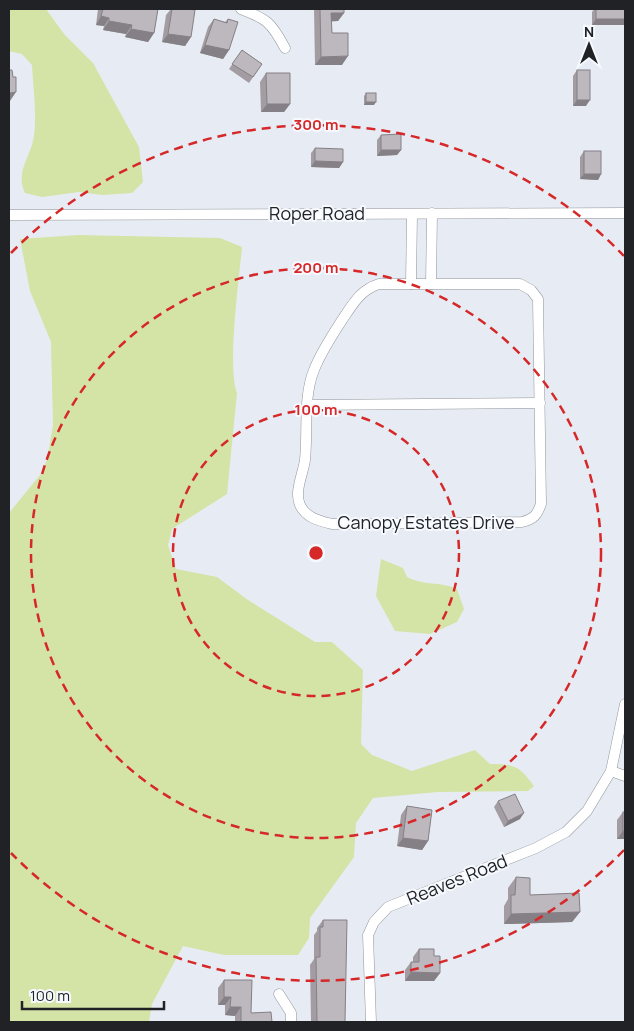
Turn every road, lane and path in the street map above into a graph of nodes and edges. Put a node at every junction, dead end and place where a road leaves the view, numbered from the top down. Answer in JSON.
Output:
{"nodes":[{"id":1,"x":241,"y":9,"type":"edge"},
{"id":2,"x":285,"y":48,"type":"dead end"},
{"id":3,"x":432,"y":213,"type":"junction"},
{"id":4,"x":625,"y":213,"type":"edge"},
{"id":5,"x":412,"y":214,"type":"junction"},
{"id":6,"x":9,"y":215,"type":"edge"},
{"id":7,"x":411,"y":284,"type":"junction"},
{"id":8,"x":431,"y":284,"type":"junction"},
{"id":9,"x":540,"y":403,"type":"junction"},
{"id":10,"x":308,"y":405,"type":"junction"},
{"id":11,"x":625,"y":704,"type":"edge"},
{"id":12,"x":612,"y":770,"type":"junction"},
{"id":13,"x":625,"y":776,"type":"edge"},
{"id":14,"x":279,"y":994,"type":"dead end"},
{"id":15,"x":291,"y":1022,"type":"edge"},
{"id":16,"x":372,"y":1022,"type":"edge"}],
"edges":[{"from":1,"to":2,"type":"street"},
{"from":3,"to":4,"type":"street","name":"Roper Road"},
{"from":3,"to":5,"type":"street","name":"Roper Road"},
{"from":3,"to":8,"type":"street"},
{"from":5,"to":6,"type":"street","name":"Roper Road"},
{"from":5,"to":7,"type":"street"},
{"from":7,"to":8,"type":"street","name":"Canopy Estates Drive"},
{"from":7,"to":10,"type":"street","name":"Canopy Estates Drive"},
{"from":8,"to":9,"type":"street","name":"Canopy Estates Drive"},
{"from":9,"to":10,"type":"street"},
{"from":9,"to":10,"type":"street","name":"Canopy Estates Drive"},
{"from":11,"to":12,"type":"street","name":"Reaves Road"},
{"from":12,"to":13,"type":"street"},
{"from":12,"to":16,"type":"street","name":"Reaves Road"},
{"from":14,"to":15,"type":"street"}]}
